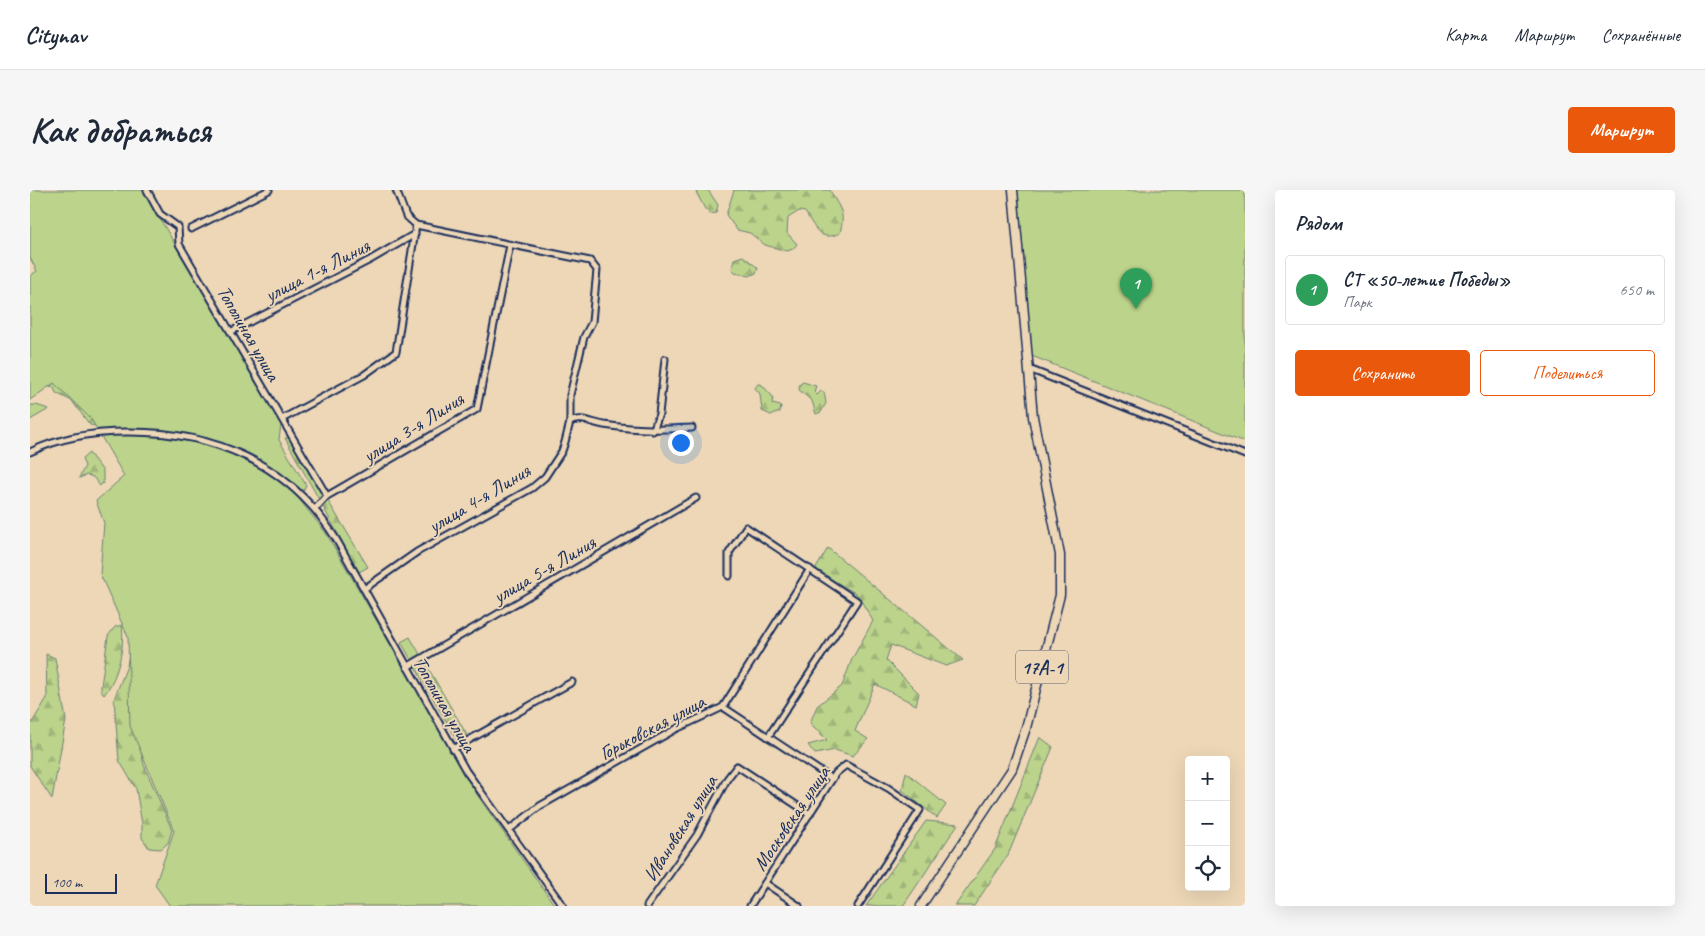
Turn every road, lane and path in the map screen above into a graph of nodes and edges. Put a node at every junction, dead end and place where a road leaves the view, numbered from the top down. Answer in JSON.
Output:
{"nodes":[{"id":1,"x":146,"y":190,"type":"edge"},
{"id":2,"x":269,"y":190,"type":"edge"},
{"id":3,"x":396,"y":190,"type":"edge"},
{"id":4,"x":1012,"y":190,"type":"edge"},
{"id":5,"x":416,"y":224,"type":"junction"},
{"id":6,"x":191,"y":229,"type":"dead end"},
{"id":7,"x":415,"y":234,"type":"junction"},
{"id":8,"x":510,"y":245,"type":"junction"},
{"id":9,"x":232,"y":331,"type":"junction"},
{"id":10,"x":665,"y":359,"type":"dead end"},
{"id":11,"x":1028,"y":369,"type":"junction"},
{"id":12,"x":282,"y":418,"type":"junction"},
{"id":13,"x":570,"y":422,"type":"junction"},
{"id":14,"x":692,"y":428,"type":"dead end"},
{"id":15,"x":653,"y":431,"type":"junction"},
{"id":16,"x":30,"y":452,"type":"edge"},
{"id":17,"x":1245,"y":455,"type":"edge"},
{"id":18,"x":327,"y":496,"type":"junction"},
{"id":19,"x":696,"y":498,"type":"dead end"},
{"id":20,"x":315,"y":509,"type":"junction"},
{"id":21,"x":810,"y":569,"type":"junction"},
{"id":22,"x":729,"y":576,"type":"dead end"},
{"id":23,"x":364,"y":589,"type":"junction"},
{"id":24,"x":407,"y":667,"type":"junction"},
{"id":25,"x":572,"y":682,"type":"dead end"},
{"id":26,"x":723,"y":707,"type":"junction"},
{"id":27,"x":768,"y":737,"type":"junction"},
{"id":28,"x":453,"y":749,"type":"junction"},
{"id":29,"x":832,"y":779,"type":"junction"},
{"id":30,"x":810,"y":814,"type":"junction"},
{"id":31,"x":510,"y":830,"type":"junction"},
{"id":32,"x":765,"y":883,"type":"junction"},
{"id":33,"x":563,"y":906,"type":"edge"},
{"id":34,"x":647,"y":906,"type":"edge"},
{"id":35,"x":750,"y":906,"type":"edge"},
{"id":36,"x":799,"y":906,"type":"edge"},
{"id":37,"x":858,"y":906,"type":"edge"},
{"id":38,"x":921,"y":906,"type":"edge"}],
"edges":[{"from":1,"to":9,"type":"street","name":"Тополиная улица"},
{"from":2,"to":6,"type":"street"},
{"from":3,"to":5,"type":"street"},
{"from":4,"to":11,"type":"main road","number":"17А-1"},
{"from":5,"to":7,"type":"street"},
{"from":5,"to":8,"type":"street"},
{"from":7,"to":9,"type":"street","name":"улица 1-я Линия"},
{"from":7,"to":12,"type":"street"},
{"from":8,"to":13,"type":"street","name":"улица 4-я Линия"},
{"from":8,"to":18,"type":"street","name":"улица 3-я Линия"},
{"from":9,"to":12,"type":"street","name":"Тополиная улица"},
{"from":10,"to":15,"type":"street"},
{"from":11,"to":17,"type":"street"},
{"from":11,"to":38,"type":"main road","number":"17А-1"},
{"from":12,"to":18,"type":"street","name":"Тополиная улица"},
{"from":13,"to":15,"type":"street"},
{"from":13,"to":23,"type":"street","name":"улица 4-я Линия"},
{"from":14,"to":15,"type":"street"},
{"from":16,"to":20,"type":"street","name":"Тополиная улица"},
{"from":18,"to":20,"type":"street","name":"улица 3-я Линия"},
{"from":19,"to":24,"type":"street","name":"улица 5-я Линия"},
{"from":20,"to":23,"type":"street","name":"Тополиная улица"},
{"from":21,"to":22,"type":"street"},
{"from":21,"to":26,"type":"street","name":"Горьковская улица"},
{"from":21,"to":27,"type":"street"},
{"from":23,"to":24,"type":"street","name":"Тополиная улица"},
{"from":24,"to":28,"type":"street","name":"Тополиная улица"},
{"from":25,"to":28,"type":"street"},
{"from":26,"to":27,"type":"street"},
{"from":26,"to":31,"type":"street","name":"Горьковская улица"},
{"from":27,"to":29,"type":"street"},
{"from":28,"to":31,"type":"street","name":"Тополиная улица"},
{"from":29,"to":30,"type":"street","name":"Московская улица"},
{"from":29,"to":37,"type":"street","name":"Московская улица"},
{"from":30,"to":32,"type":"street","name":"Московская улица"},
{"from":30,"to":34,"type":"street","name":"Ивановская улица"},
{"from":31,"to":33,"type":"street","name":"Тополиная улица"},
{"from":32,"to":35,"type":"street","name":"Московская улица"},
{"from":32,"to":36,"type":"street"}]}
